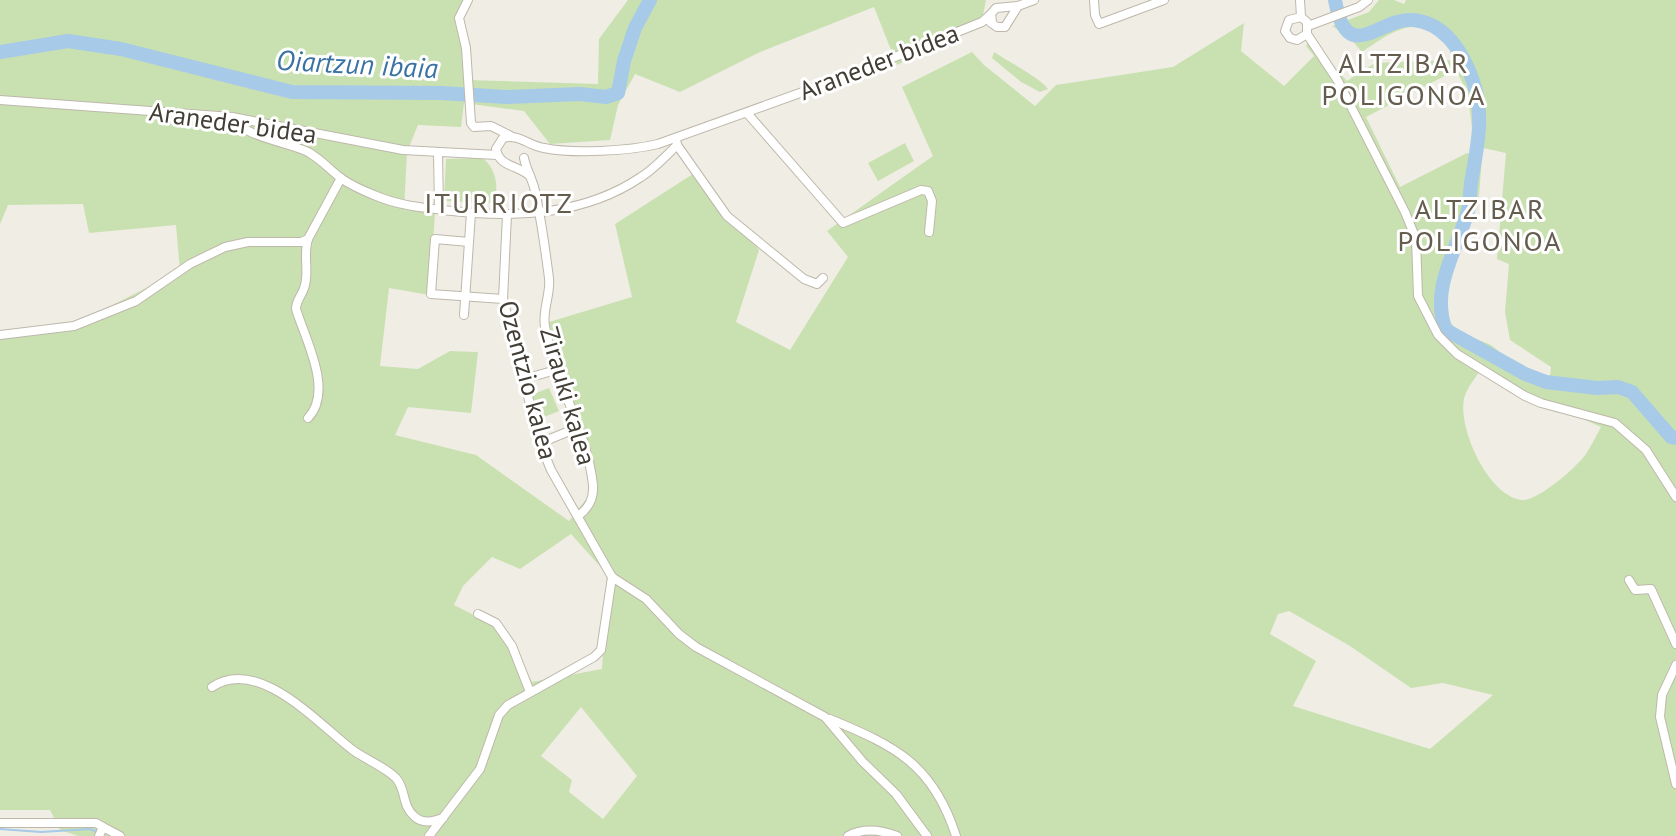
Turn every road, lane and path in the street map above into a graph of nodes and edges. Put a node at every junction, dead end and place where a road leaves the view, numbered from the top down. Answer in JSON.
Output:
{"nodes":[{"id":1,"x":468,"y":0,"type":"edge"},
{"id":2,"x":1034,"y":0,"type":"edge"},
{"id":3,"x":1094,"y":0,"type":"edge"},
{"id":4,"x":1164,"y":0,"type":"edge"},
{"id":5,"x":1300,"y":0,"type":"edge"},
{"id":6,"x":1368,"y":0,"type":"edge"},
{"id":7,"x":1018,"y":6,"type":"junction"},
{"id":8,"x":993,"y":11,"type":"edge"},
{"id":9,"x":1012,"y":17,"type":"junction"},
{"id":10,"x":1301,"y":17,"type":"junction"},
{"id":11,"x":1308,"y":30,"type":"junction"},
{"id":12,"x":0,"y":100,"type":"edge"},
{"id":13,"x":747,"y":113,"type":"junction"},
{"id":14,"x":232,"y":117,"type":"junction"},
{"id":15,"x":497,"y":129,"type":"junction"},
{"id":16,"x":511,"y":136,"type":"junction"},
{"id":17,"x":522,"y":141,"type":"junction"},
{"id":18,"x":499,"y":142,"type":"junction"},
{"id":19,"x":676,"y":142,"type":"junction"},
{"id":20,"x":544,"y":148,"type":"junction"},
{"id":21,"x":438,"y":153,"type":"junction"},
{"id":22,"x":465,"y":153,"type":"junction"},
{"id":23,"x":497,"y":155,"type":"junction"},
{"id":24,"x":525,"y":156,"type":"junction"},
{"id":25,"x":512,"y":165,"type":"junction"},
{"id":26,"x":530,"y":176,"type":"junction"},
{"id":27,"x":341,"y":178,"type":"junction"},
{"id":28,"x":439,"y":209,"type":"junction"},
{"id":29,"x":471,"y":213,"type":"junction"},
{"id":30,"x":538,"y":213,"type":"junction"},
{"id":31,"x":507,"y":215,"type":"junction"},
{"id":32,"x":929,"y":232,"type":"dead end"},
{"id":33,"x":308,"y":239,"type":"junction"},
{"id":34,"x":469,"y":242,"type":"junction"},
{"id":35,"x":823,"y":278,"type":"dead end"},
{"id":36,"x":465,"y":296,"type":"junction"},
{"id":37,"x":503,"y":299,"type":"junction"},
{"id":38,"x":464,"y":315,"type":"dead end"},
{"id":39,"x":0,"y":335,"type":"edge"},
{"id":40,"x":556,"y":370,"type":"junction"},
{"id":41,"x":524,"y":379,"type":"junction"},
{"id":42,"x":308,"y":418,"type":"dead end"},
{"id":43,"x":577,"y":428,"type":"junction"},
{"id":44,"x":540,"y":443,"type":"junction"},
{"id":45,"x":1676,"y":497,"type":"edge"},
{"id":46,"x":578,"y":516,"type":"junction"},
{"id":47,"x":612,"y":577,"type":"junction"},
{"id":48,"x":1629,"y":580,"type":"dead end"},
{"id":49,"x":478,"y":614,"type":"dead end"},
{"id":50,"x":1676,"y":644,"type":"edge"},
{"id":51,"x":1676,"y":665,"type":"edge"},
{"id":52,"x":212,"y":687,"type":"dead end"},
{"id":53,"x":530,"y":692,"type":"junction"},
{"id":54,"x":825,"y":717,"type":"junction"},
{"id":55,"x":1676,"y":784,"type":"edge"},
{"id":56,"x":443,"y":818,"type":"junction"},
{"id":57,"x":0,"y":823,"type":"edge"},
{"id":58,"x":101,"y":832,"type":"edge"},
{"id":59,"x":120,"y":836,"type":"edge"},
{"id":60,"x":429,"y":836,"type":"edge"},
{"id":61,"x":848,"y":836,"type":"edge"},
{"id":62,"x":897,"y":836,"type":"edge"},
{"id":63,"x":927,"y":836,"type":"edge"},
{"id":64,"x":956,"y":836,"type":"edge"}],
"edges":[{"from":1,"to":15,"type":"street"},
{"from":2,"to":7,"type":"street"},
{"from":3,"to":4,"type":"street"},
{"from":5,"to":10,"type":"street"},
{"from":6,"to":11,"type":"street"},
{"from":7,"to":8,"type":"street"},
{"from":7,"to":9,"type":"street"},
{"from":8,"to":9,"type":"street"},
{"from":8,"to":9,"type":"street"},
{"from":8,"to":13,"type":"street","name":"Araneder bidea"},
{"from":10,"to":11,"type":"street"},
{"from":10,"to":11,"type":"street"},
{"from":11,"to":45,"type":"street"},
{"from":12,"to":14,"type":"street","name":"Araneder bidea"},
{"from":13,"to":19,"type":"street","name":"Araneder bidea"},
{"from":13,"to":32,"type":"street"},
{"from":14,"to":21,"type":"street","name":"Araneder bidea"},
{"from":14,"to":27,"type":"street"},
{"from":15,"to":16,"type":"street"},
{"from":15,"to":18,"type":"street"},
{"from":16,"to":17,"type":"street"},
{"from":16,"to":18,"type":"street"},
{"from":17,"to":20,"type":"street","name":"Araneder bidea"},
{"from":17,"to":24,"type":"street"},
{"from":18,"to":22,"type":"street","name":"Araneder bidea"},
{"from":18,"to":23,"type":"street"},
{"from":19,"to":20,"type":"street","name":"Araneder bidea"},
{"from":19,"to":30,"type":"street"},
{"from":19,"to":35,"type":"street"},
{"from":20,"to":24,"type":"street","name":"Araneder bidea"},
{"from":21,"to":22,"type":"street","name":"Araneder bidea"},
{"from":21,"to":28,"type":"street"},
{"from":22,"to":23,"type":"street","name":"Araneder bidea"},
{"from":23,"to":25,"type":"street"},
{"from":24,"to":25,"type":"street"},
{"from":24,"to":26,"type":"street","name":"Zirauki kalea"},
{"from":25,"to":26,"type":"street"},
{"from":26,"to":30,"type":"street","name":"Zirauki kalea"},
{"from":27,"to":28,"type":"street"},
{"from":27,"to":33,"type":"street"},
{"from":28,"to":29,"type":"street"},
{"from":29,"to":31,"type":"street"},
{"from":29,"to":34,"type":"street"},
{"from":30,"to":31,"type":"street"},
{"from":30,"to":40,"type":"street","name":"Zirauki kalea"},
{"from":31,"to":37,"type":"street","name":"Ozentzio kalea"},
{"from":33,"to":39,"type":"street"},
{"from":33,"to":42,"type":"street"},
{"from":34,"to":36,"type":"street"},
{"from":34,"to":36,"type":"street"},
{"from":36,"to":37,"type":"street"},
{"from":36,"to":38,"type":"street"},
{"from":37,"to":41,"type":"street","name":"Ozentzio kalea"},
{"from":40,"to":41,"type":"street"},
{"from":40,"to":43,"type":"street","name":"Zirauki kalea"},
{"from":41,"to":44,"type":"street","name":"Ozentzio kalea"},
{"from":43,"to":44,"type":"street"},
{"from":43,"to":46,"type":"street","name":"Zirauki kalea"},
{"from":44,"to":46,"type":"street","name":"Ozentzio kalea"},
{"from":46,"to":47,"type":"street","name":"Ozentzio kalea"},
{"from":47,"to":53,"type":"street"},
{"from":47,"to":54,"type":"street"},
{"from":48,"to":50,"type":"street"},
{"from":49,"to":53,"type":"street"},
{"from":51,"to":55,"type":"street"},
{"from":52,"to":56,"type":"street"},
{"from":53,"to":56,"type":"street"},
{"from":54,"to":63,"type":"street"},
{"from":54,"to":64,"type":"street"},
{"from":56,"to":60,"type":"street"},
{"from":57,"to":58,"type":"street"},
{"from":58,"to":59,"type":"street"},
{"from":61,"to":62,"type":"street"}]}
